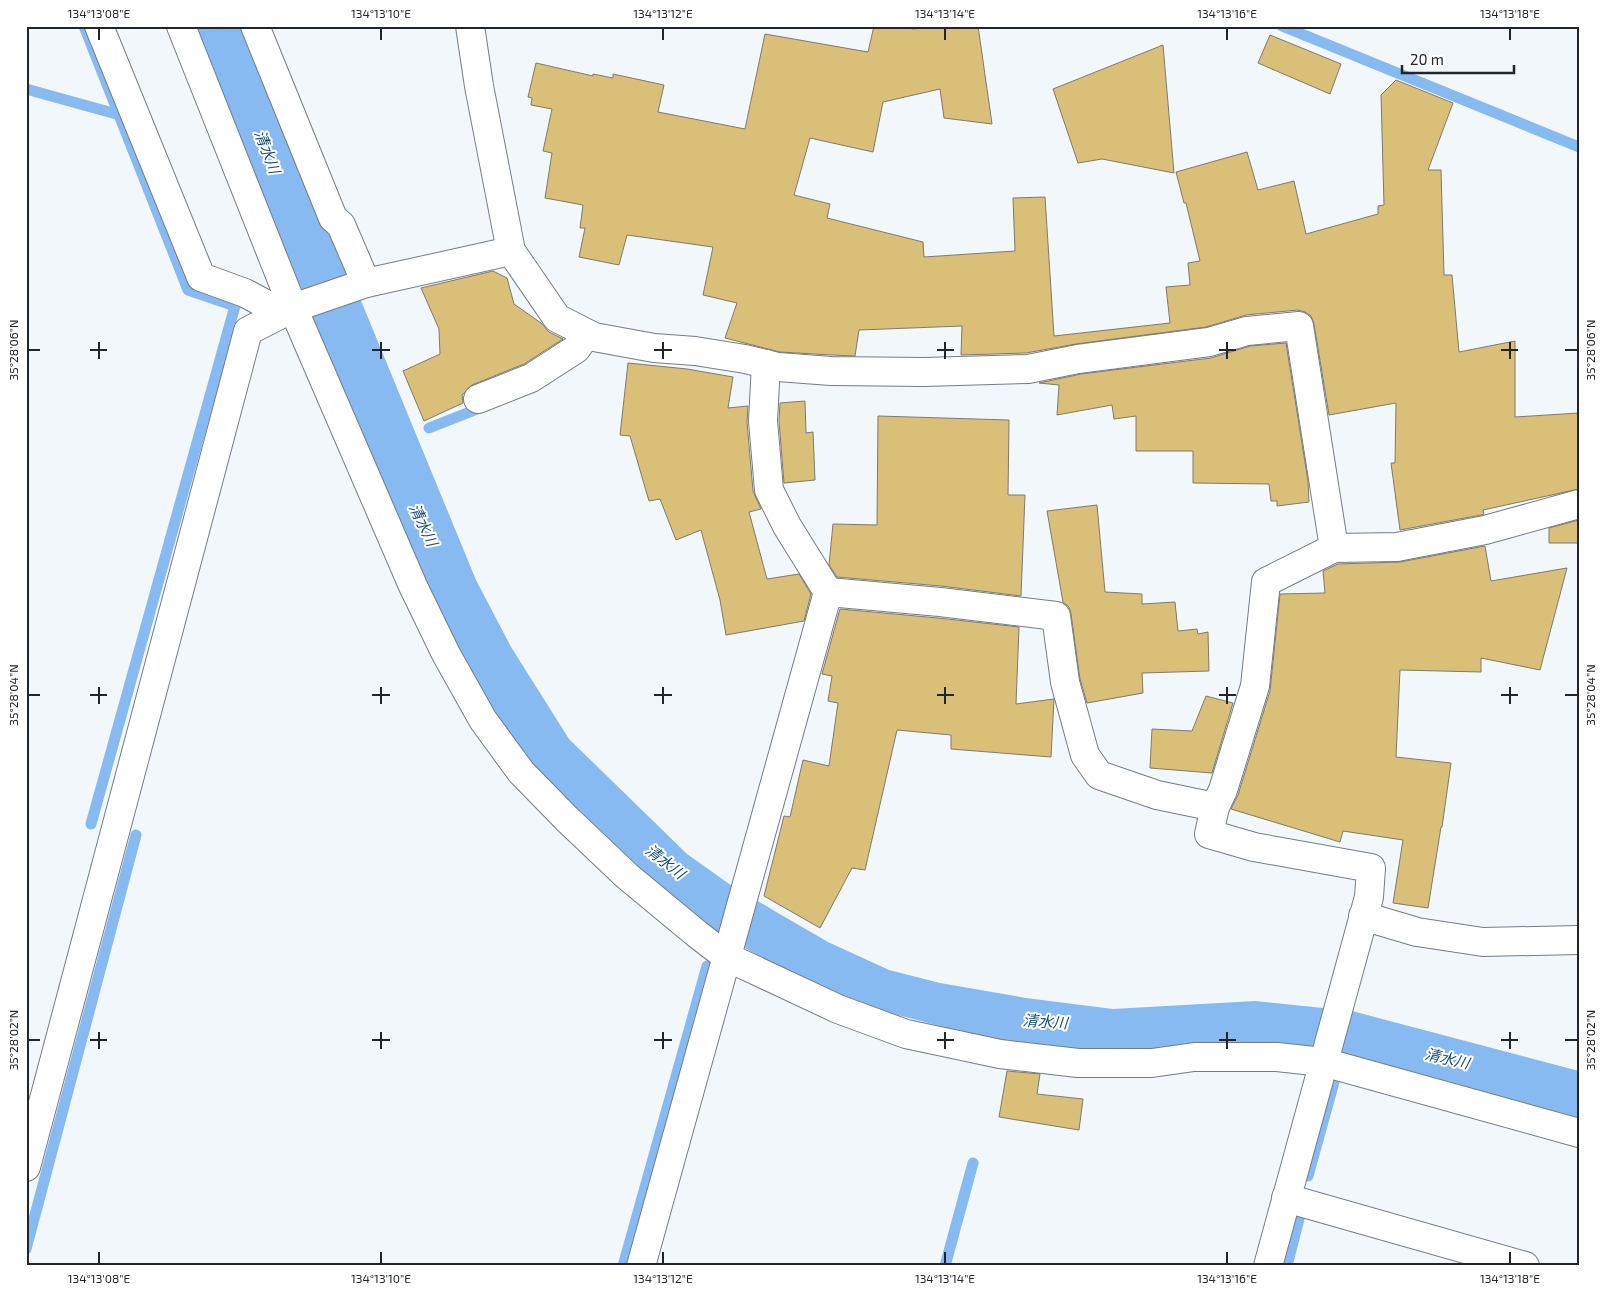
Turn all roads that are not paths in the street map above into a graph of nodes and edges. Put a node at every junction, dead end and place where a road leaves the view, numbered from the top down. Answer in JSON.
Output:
{"nodes":[{"id":1,"x":100,"y":26,"type":"edge"},
{"id":2,"x":181,"y":26,"type":"edge"},
{"id":3,"x":255,"y":26,"type":"edge"},
{"id":4,"x":470,"y":26,"type":"edge"},
{"id":5,"x":511,"y":251,"type":"junction"},
{"id":6,"x":366,"y":283,"type":"junction"},
{"id":7,"x":287,"y":310,"type":"junction"},
{"id":8,"x":587,"y":334,"type":"junction"},
{"id":9,"x":766,"y":364,"type":"junction"},
{"id":10,"x":478,"y":399,"type":"dead end"},
{"id":11,"x":1579,"y":504,"type":"edge"},
{"id":12,"x":1334,"y":548,"type":"junction"},
{"id":13,"x":828,"y":592,"type":"junction"},
{"id":14,"x":1215,"y":807,"type":"junction"},
{"id":15,"x":1363,"y":916,"type":"junction"},
{"id":16,"x":1579,"y":940,"type":"edge"},
{"id":17,"x":727,"y":957,"type":"junction"},
{"id":18,"x":1323,"y":1062,"type":"junction"},
{"id":19,"x":1579,"y":1132,"type":"edge"},
{"id":20,"x":26,"y":1167,"type":"edge"},
{"id":21,"x":1286,"y":1198,"type":"junction"},
{"id":22,"x":641,"y":1266,"type":"edge"},
{"id":23,"x":1268,"y":1266,"type":"edge"},
{"id":24,"x":1525,"y":1266,"type":"edge"}],
"edges":[{"from":1,"to":7,"type":"street"},
{"from":2,"to":7,"type":"street"},
{"from":3,"to":6,"type":"street"},
{"from":4,"to":5,"type":"street"},
{"from":5,"to":6,"type":"street"},
{"from":5,"to":8,"type":"street"},
{"from":6,"to":7,"type":"street"},
{"from":7,"to":17,"type":"street"},
{"from":7,"to":20,"type":"street"},
{"from":8,"to":9,"type":"street"},
{"from":8,"to":10,"type":"street"},
{"from":9,"to":12,"type":"street"},
{"from":9,"to":13,"type":"street"},
{"from":11,"to":12,"type":"street"},
{"from":12,"to":14,"type":"street"},
{"from":13,"to":14,"type":"street"},
{"from":13,"to":17,"type":"street"},
{"from":14,"to":15,"type":"street"},
{"from":15,"to":16,"type":"street"},
{"from":15,"to":18,"type":"street"},
{"from":17,"to":18,"type":"street"},
{"from":17,"to":22,"type":"street"},
{"from":18,"to":19,"type":"street"},
{"from":18,"to":21,"type":"street"},
{"from":21,"to":23,"type":"street"},
{"from":21,"to":24,"type":"street"}]}
